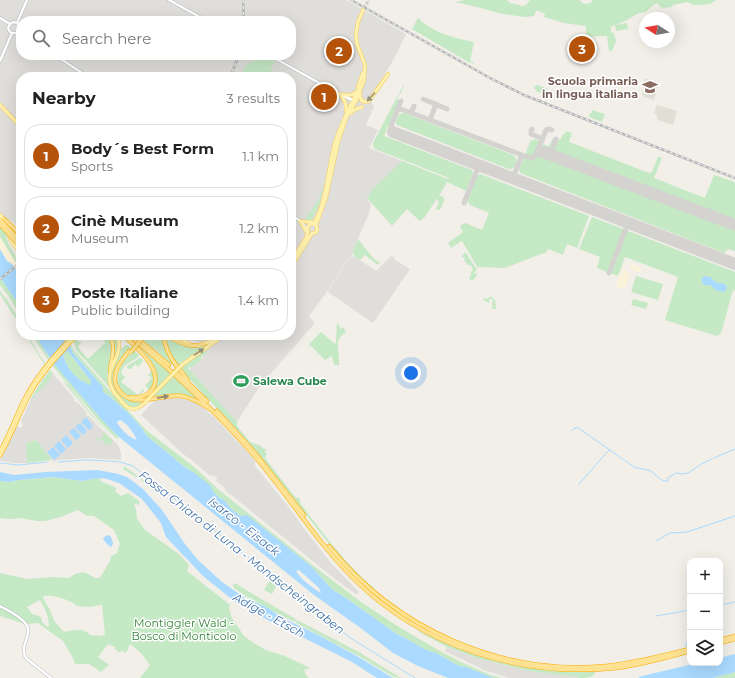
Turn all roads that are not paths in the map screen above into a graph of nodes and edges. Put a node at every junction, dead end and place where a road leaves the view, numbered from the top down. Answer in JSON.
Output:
{"nodes":[{"id":1,"x":27,"y":0,"type":"edge"},
{"id":2,"x":169,"y":0,"type":"edge"},
{"id":3,"x":364,"y":8,"type":"tunnel mouth"},
{"id":4,"x":20,"y":16,"type":"edge"},
{"id":5,"x":198,"y":16,"type":"edge"},
{"id":6,"x":0,"y":18,"type":"edge"},
{"id":7,"x":16,"y":23,"type":"edge"},
{"id":8,"x":10,"y":24,"type":"junction"},
{"id":9,"x":12,"y":34,"type":"junction"},
{"id":10,"x":16,"y":34,"type":"edge"},
{"id":11,"x":62,"y":60,"type":"edge"},
{"id":12,"x":278,"y":60,"type":"edge"},
{"id":13,"x":0,"y":61,"type":"edge"},
{"id":14,"x":363,"y":61,"type":"junction"},
{"id":15,"x":364,"y":71,"type":"junction"},
{"id":16,"x":80,"y":72,"type":"edge"},
{"id":17,"x":388,"y":74,"type":"dead end"},
{"id":18,"x":362,"y":86,"type":"junction"},
{"id":19,"x":338,"y":94,"type":"junction"},
{"id":20,"x":353,"y":102,"type":"junction"},
{"id":21,"x":0,"y":105,"type":"edge"},
{"id":22,"x":362,"y":107,"type":"dead end"},
{"id":23,"x":346,"y":116,"type":"junction"},
{"id":24,"x":16,"y":122,"type":"edge"},
{"id":25,"x":319,"y":210,"type":"junction"},
{"id":26,"x":0,"y":214,"type":"edge"},
{"id":27,"x":296,"y":217,"type":"edge"},
{"id":28,"x":2,"y":219,"type":"edge"},
{"id":29,"x":300,"y":220,"type":"junction"},
{"id":30,"x":0,"y":224,"type":"edge"},
{"id":31,"x":313,"y":224,"type":"junction"},
{"id":32,"x":308,"y":230,"type":"junction"},
{"id":33,"x":16,"y":231,"type":"edge"},
{"id":34,"x":312,"y":233,"type":"junction"},
{"id":35,"x":16,"y":238,"type":"edge"},
{"id":36,"x":16,"y":239,"type":"edge"},
{"id":37,"x":304,"y":241,"type":"junction"},
{"id":38,"x":16,"y":249,"type":"edge"},
{"id":39,"x":296,"y":254,"type":"edge"},
{"id":40,"x":296,"y":259,"type":"edge"},
{"id":41,"x":71,"y":340,"type":"edge"},
{"id":42,"x":72,"y":340,"type":"edge"},
{"id":43,"x":112,"y":340,"type":"edge"},
{"id":44,"x":118,"y":340,"type":"edge"},
{"id":45,"x":129,"y":340,"type":"edge"},
{"id":46,"x":135,"y":340,"type":"edge"},
{"id":47,"x":139,"y":340,"type":"edge"},
{"id":48,"x":139,"y":340,"type":"edge"},
{"id":49,"x":164,"y":340,"type":"edge"},
{"id":50,"x":174,"y":340,"type":"edge"},
{"id":51,"x":183,"y":340,"type":"edge"},
{"id":52,"x":214,"y":340,"type":"edge"},
{"id":53,"x":217,"y":340,"type":"edge"},
{"id":54,"x":204,"y":344,"type":"junction"},
{"id":55,"x":130,"y":351,"type":"junction"},
{"id":56,"x":110,"y":371,"type":"junction"},
{"id":57,"x":190,"y":384,"type":"junction"},
{"id":58,"x":217,"y":414,"type":"junction"},
{"id":59,"x":0,"y":451,"type":"edge"},
{"id":60,"x":0,"y":456,"type":"edge"},
{"id":61,"x":0,"y":606,"type":"edge"},
{"id":62,"x":735,"y":637,"type":"edge"},
{"id":63,"x":723,"y":641,"type":"edge"},
{"id":64,"x":687,"y":651,"type":"edge"},
{"id":65,"x":687,"y":651,"type":"edge"},
{"id":66,"x":51,"y":678,"type":"edge"}],
"edges":[{"from":1,"to":4,"type":"main road"},
{"from":2,"to":5,"type":"main road"},
{"from":3,"to":14,"type":"main road"},
{"from":6,"to":8,"type":"main road"},
{"from":7,"to":8,"type":"main road"},
{"from":8,"to":9,"type":"main road"},
{"from":9,"to":10,"type":"main road"},
{"from":9,"to":13,"type":"main road"},
{"from":11,"to":16,"type":"main road"},
{"from":12,"to":19,"type":"main road"},
{"from":14,"to":15,"type":"main road"},
{"from":14,"to":18,"type":"main road"},
{"from":15,"to":19,"type":"main road"},
{"from":15,"to":20,"type":"main road"},
{"from":17,"to":18,"type":"main road","one_way":true},
{"from":18,"to":20,"type":"main road"},
{"from":19,"to":20,"type":"main road"},
{"from":19,"to":23,"type":"main road"},
{"from":20,"to":23,"type":"main road"},
{"from":21,"to":24,"type":"main road"},
{"from":22,"to":23,"type":"main road"},
{"from":23,"to":25,"type":"main road"},
{"from":23,"to":31,"type":"main road"},
{"from":25,"to":29,"type":"main road"},
{"from":25,"to":31,"type":"main road"},
{"from":26,"to":28,"type":"main road"},
{"from":27,"to":29,"type":"main road"},
{"from":28,"to":33,"type":"highway"},
{"from":28,"to":35,"type":"highway","bridge":true},
{"from":28,"to":38,"type":"main road"},
{"from":29,"to":31,"type":"main road"},
{"from":29,"to":32,"type":"main road"},
{"from":29,"to":37,"type":"main road"},
{"from":30,"to":36,"type":"highway","bridge":true},
{"from":31,"to":32,"type":"main road"},
{"from":31,"to":34,"type":"main road"},
{"from":32,"to":34,"type":"main road"},
{"from":32,"to":37,"type":"main road"},
{"from":34,"to":40,"type":"main road"},
{"from":37,"to":39,"type":"main road"},
{"from":41,"to":59,"type":"highway"},
{"from":42,"to":60,"type":"highway"},
{"from":43,"to":56,"type":"highway"},
{"from":44,"to":56,"type":"main road"},
{"from":45,"to":55,"type":"highway"},
{"from":46,"to":58,"type":"highway"},
{"from":47,"to":55,"type":"highway","bridge":true},
{"from":48,"to":57,"type":"highway"},
{"from":49,"to":57,"type":"highway"},
{"from":50,"to":54,"type":"highway"},
{"from":51,"to":54,"type":"main road"},
{"from":52,"to":54,"type":"main road"},
{"from":56,"to":53,"type":"main road","one_way":true,"bridge":true},
{"from":55,"to":58,"type":"highway","one_way":true},
{"from":57,"to":65,"type":"highway"},
{"from":58,"to":64,"type":"highway"},
{"from":61,"to":66,"type":"main road"},
{"from":62,"to":63,"type":"highway"}]}
